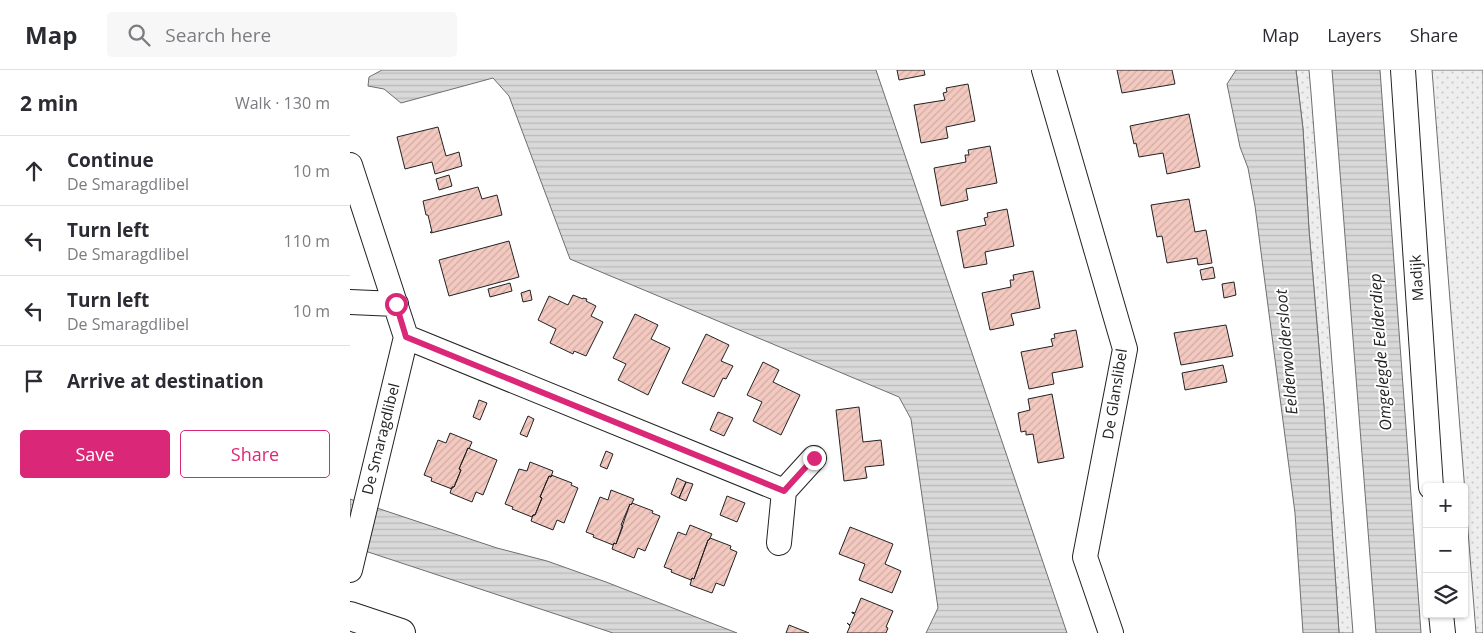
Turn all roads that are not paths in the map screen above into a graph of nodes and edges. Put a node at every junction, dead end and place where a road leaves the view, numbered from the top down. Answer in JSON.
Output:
{"nodes":[{"id":1,"x":1044,"y":70,"type":"edge"},
{"id":2,"x":1403,"y":70,"type":"edge"},
{"id":3,"x":350,"y":165,"type":"edge"},
{"id":4,"x":350,"y":302,"type":"edge"},
{"id":5,"x":396,"y":304,"type":"junction"},
{"id":6,"x":406,"y":337,"type":"junction"},
{"id":7,"x":814,"y":458,"type":"dead end"},
{"id":8,"x":1431,"y":483,"type":"edge"},
{"id":9,"x":784,"y":491,"type":"junction"},
{"id":10,"x":779,"y":544,"type":"dead end"},
{"id":11,"x":350,"y":568,"type":"edge"},
{"id":12,"x":350,"y":616,"type":"edge"},
{"id":13,"x":1441,"y":618,"type":"edge"},
{"id":14,"x":401,"y":633,"type":"edge"},
{"id":15,"x":1111,"y":633,"type":"edge"},
{"id":16,"x":1443,"y":633,"type":"edge"}],
"edges":[{"from":1,"to":15,"type":"street","name":"De Glanslibel"},
{"from":2,"to":8,"type":"street","name":"Madijk"},
{"from":3,"to":5,"type":"street"},
{"from":4,"to":5,"type":"street"},
{"from":5,"to":6,"type":"street"},
{"from":6,"to":9,"type":"street"},
{"from":6,"to":11,"type":"street","name":"De Smaragdlibel"},
{"from":7,"to":9,"type":"street"},
{"from":9,"to":10,"type":"street"},
{"from":12,"to":14,"type":"main road"},
{"from":13,"to":16,"type":"street"}]}
